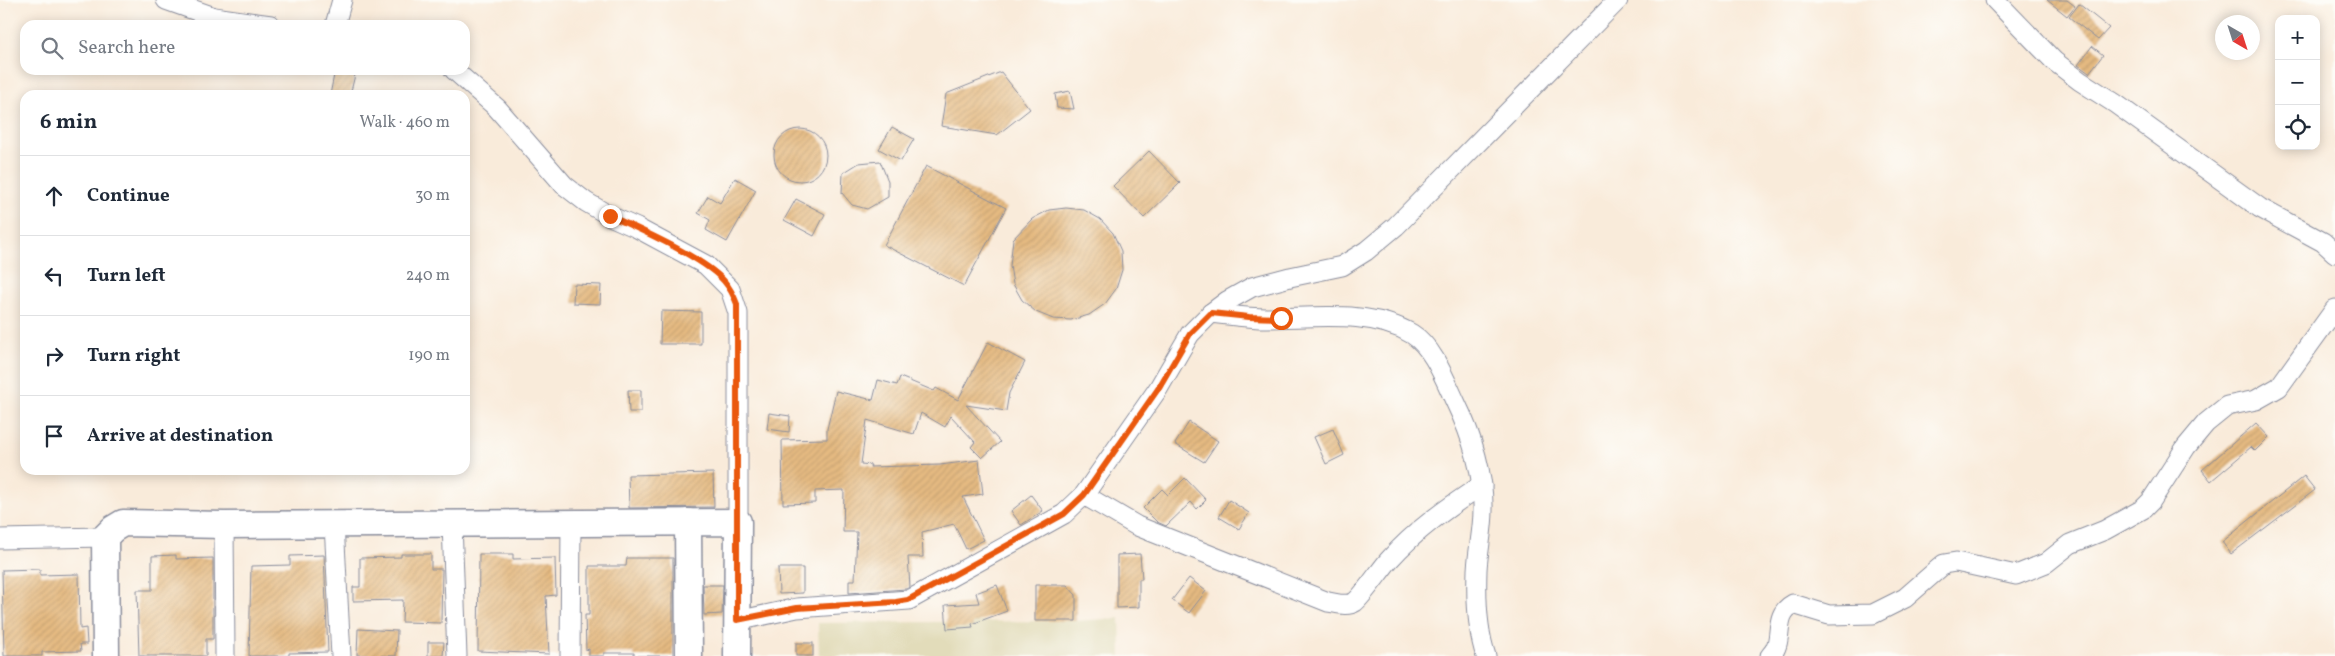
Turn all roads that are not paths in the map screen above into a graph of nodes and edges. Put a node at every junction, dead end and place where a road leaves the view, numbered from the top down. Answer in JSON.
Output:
{"nodes":[{"id":1,"x":166,"y":0,"type":"edge"},
{"id":2,"x":342,"y":0,"type":"edge"},
{"id":3,"x":1618,"y":0,"type":"edge"},
{"id":4,"x":1995,"y":0,"type":"edge"},
{"id":5,"x":239,"y":20,"type":"edge"},
{"id":6,"x":336,"y":20,"type":"edge"},
{"id":7,"x":460,"y":75,"type":"edge"},
{"id":8,"x":2335,"y":253,"type":"edge"},
{"id":9,"x":2335,"y":309,"type":"edge"},
{"id":10,"x":1211,"y":313,"type":"junction"},
{"id":11,"x":1482,"y":485,"type":"junction"},
{"id":12,"x":1084,"y":495,"type":"junction"},
{"id":13,"x":688,"y":522,"type":"junction"},
{"id":14,"x":738,"y":522,"type":"junction"},
{"id":15,"x":571,"y":523,"type":"junction"},
{"id":16,"x":334,"y":524,"type":"junction"},
{"id":17,"x":452,"y":524,"type":"junction"},
{"id":18,"x":224,"y":525,"type":"junction"},
{"id":19,"x":105,"y":537,"type":"junction"},
{"id":20,"x":0,"y":539,"type":"edge"},
{"id":21,"x":737,"y":620,"type":"junction"},
{"id":22,"x":106,"y":656,"type":"edge"},
{"id":23,"x":225,"y":656,"type":"edge"},
{"id":24,"x":341,"y":656,"type":"edge"},
{"id":25,"x":456,"y":656,"type":"edge"},
{"id":26,"x":570,"y":656,"type":"edge"},
{"id":27,"x":690,"y":656,"type":"edge"},
{"id":28,"x":736,"y":656,"type":"edge"},
{"id":29,"x":1486,"y":656,"type":"edge"},
{"id":30,"x":1770,"y":656,"type":"edge"}],
"edges":[{"from":1,"to":5,"type":"street"},
{"from":2,"to":6,"type":"street"},
{"from":3,"to":10,"type":"street"},
{"from":4,"to":8,"type":"street"},
{"from":7,"to":14,"type":"street"},
{"from":9,"to":30,"type":"street"},
{"from":10,"to":11,"type":"street"},
{"from":10,"to":12,"type":"street"},
{"from":11,"to":12,"type":"street"},
{"from":11,"to":29,"type":"street"},
{"from":12,"to":21,"type":"street"},
{"from":13,"to":14,"type":"street"},
{"from":13,"to":15,"type":"street"},
{"from":13,"to":27,"type":"street"},
{"from":14,"to":21,"type":"street"},
{"from":15,"to":17,"type":"street"},
{"from":15,"to":26,"type":"street"},
{"from":16,"to":17,"type":"street"},
{"from":16,"to":18,"type":"street"},
{"from":16,"to":24,"type":"street"},
{"from":17,"to":25,"type":"street"},
{"from":18,"to":19,"type":"street"},
{"from":18,"to":23,"type":"street"},
{"from":19,"to":20,"type":"street"},
{"from":19,"to":22,"type":"street"},
{"from":21,"to":28,"type":"street"}]}
